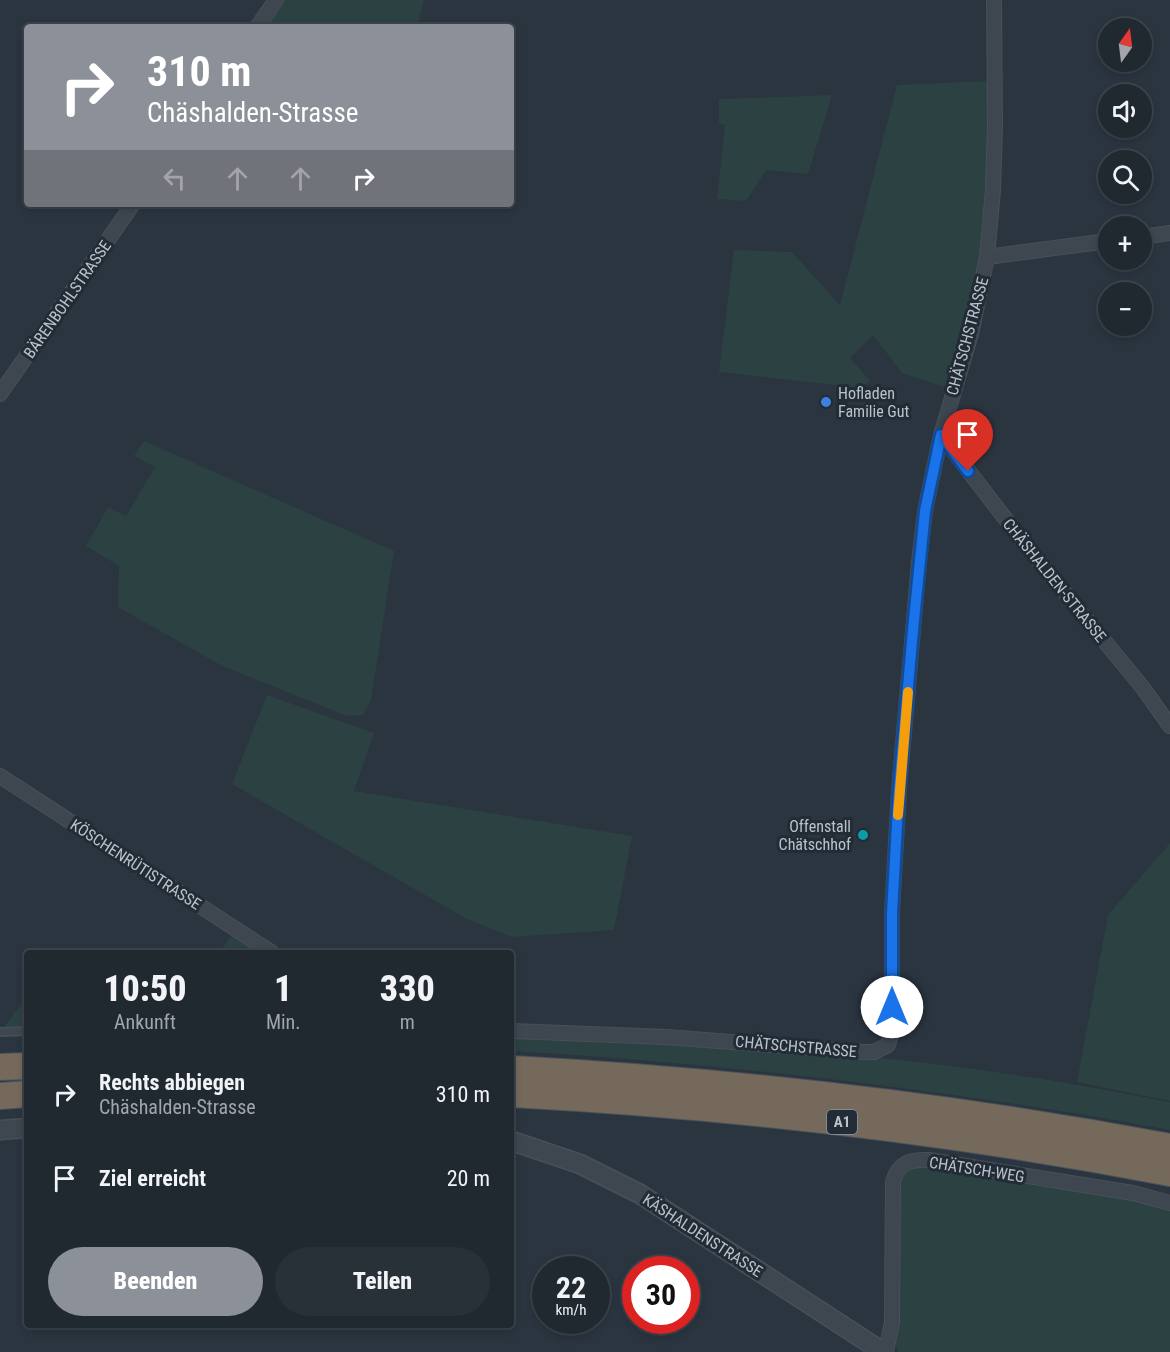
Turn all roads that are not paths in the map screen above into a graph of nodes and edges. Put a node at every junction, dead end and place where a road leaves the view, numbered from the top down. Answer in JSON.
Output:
{"nodes":[{"id":1,"x":276,"y":0,"type":"edge"},
{"id":2,"x":994,"y":0,"type":"edge"},
{"id":3,"x":259,"y":24,"type":"edge"},
{"id":4,"x":131,"y":207,"type":"edge"},
{"id":5,"x":1170,"y":233,"type":"edge"},
{"id":6,"x":1152,"y":236,"type":"edge"},
{"id":7,"x":1098,"y":242,"type":"edge"},
{"id":8,"x":987,"y":257,"type":"junction"},
{"id":9,"x":0,"y":394,"type":"edge"},
{"id":10,"x":941,"y":435,"type":"junction"},
{"id":11,"x":1170,"y":726,"type":"edge"},
{"id":12,"x":0,"y":776,"type":"edge"},
{"id":13,"x":269,"y":950,"type":"edge"},
{"id":14,"x":24,"y":1031,"type":"edge"},
{"id":15,"x":514,"y":1031,"type":"edge"},
{"id":16,"x":0,"y":1032,"type":"edge"},
{"id":17,"x":24,"y":1066,"type":"edge"},
{"id":18,"x":0,"y":1067,"type":"edge"},
{"id":19,"x":514,"y":1069,"type":"edge"},
{"id":20,"x":24,"y":1094,"type":"edge"},
{"id":21,"x":514,"y":1094,"type":"edge"},
{"id":22,"x":0,"y":1096,"type":"edge"},
{"id":23,"x":24,"y":1128,"type":"edge"},
{"id":24,"x":0,"y":1130,"type":"edge"},
{"id":25,"x":514,"y":1142,"type":"edge"},
{"id":26,"x":1170,"y":1147,"type":"edge"},
{"id":27,"x":1170,"y":1173,"type":"edge"},
{"id":28,"x":1170,"y":1203,"type":"edge"},
{"id":29,"x":885,"y":1352,"type":"edge"}],
"edges":[{"from":1,"to":3,"type":"street"},
{"from":2,"to":8,"type":"street","name":"CHÄTSCHSTRASSE"},
{"from":4,"to":9,"type":"street","name":"BÄRENBOHLSTRASSE"},
{"from":5,"to":6,"type":"street"},
{"from":7,"to":8,"type":"street"},
{"from":8,"to":10,"type":"street","name":"CHÄTSCHSTRASSE"},
{"from":10,"to":11,"type":"street","name":"CHÄSHALDEN-STRASSE"},
{"from":10,"to":15,"type":"street","name":"CHÄTSCHSTRASSE"},
{"from":12,"to":13,"type":"street","name":"KÖSCHENRÜTISTRASSE"},
{"from":14,"to":16,"type":"lane"},
{"from":17,"to":18,"type":"highway"},
{"from":19,"to":26,"type":"highway","number":"A1"},
{"from":20,"to":22,"type":"highway"},
{"from":21,"to":27,"type":"highway","number":"A1"},
{"from":23,"to":24,"type":"street"},
{"from":25,"to":29,"type":"street","name":"KÄSHALDENSTRASSE"},
{"from":28,"to":29,"type":"street","name":"CHÄTSCH-WEG"}]}
